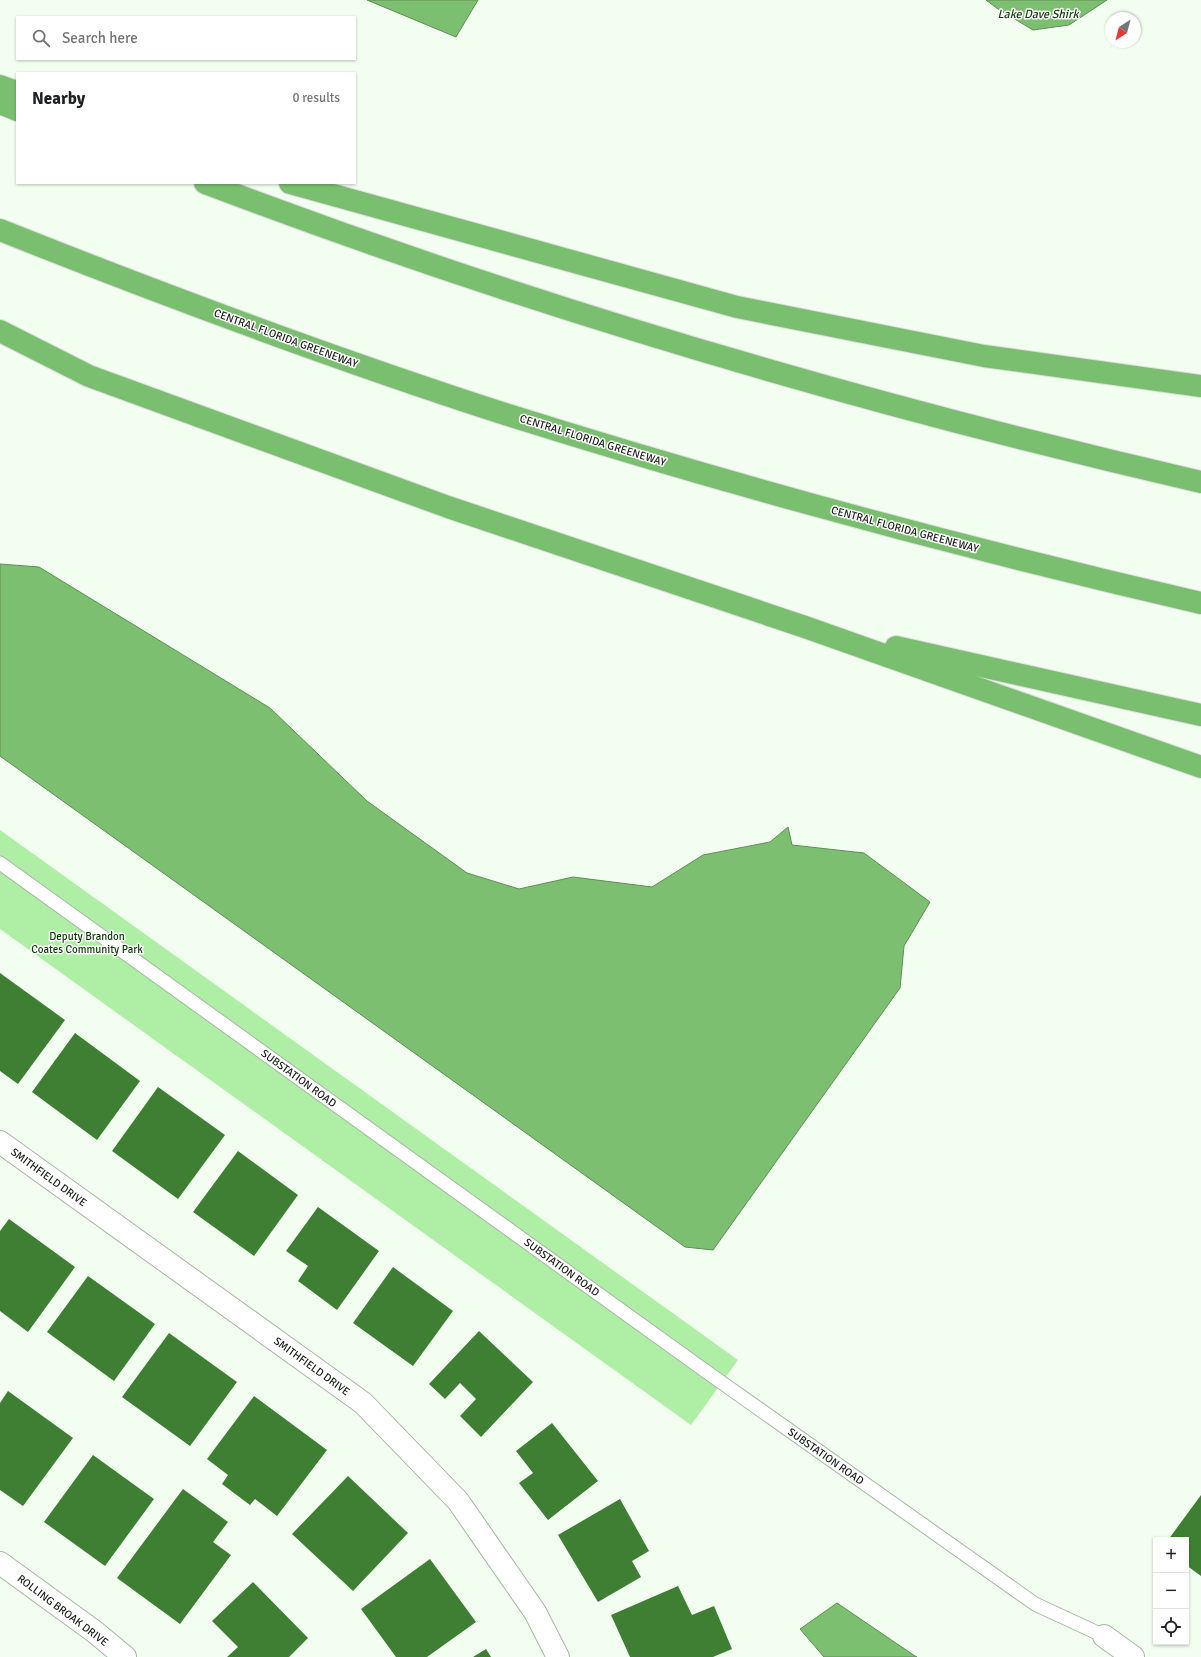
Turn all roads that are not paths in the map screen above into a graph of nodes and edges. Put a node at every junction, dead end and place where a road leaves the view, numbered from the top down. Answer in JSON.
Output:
{"nodes":[{"id":1,"x":0,"y":86,"type":"edge"},
{"id":2,"x":16,"y":92,"type":"edge"},
{"id":3,"x":0,"y":103,"type":"edge"},
{"id":4,"x":16,"y":110,"type":"edge"},
{"id":5,"x":208,"y":184,"type":"edge"},
{"id":6,"x":294,"y":184,"type":"edge"},
{"id":7,"x":0,"y":230,"type":"edge"},
{"id":8,"x":0,"y":331,"type":"edge"},
{"id":9,"x":1201,"y":386,"type":"edge"},
{"id":10,"x":1201,"y":482,"type":"edge"},
{"id":11,"x":1201,"y":603,"type":"edge"},
{"id":12,"x":805,"y":627,"type":"junction"},
{"id":13,"x":1201,"y":715,"type":"edge"},
{"id":14,"x":1201,"y":767,"type":"edge"},
{"id":15,"x":0,"y":863,"type":"edge"},
{"id":16,"x":0,"y":1142,"type":"edge"},
{"id":17,"x":0,"y":1563,"type":"edge"},
{"id":18,"x":1104,"y":1636,"type":"joint"},
{"id":19,"x":125,"y":1657,"type":"edge"},
{"id":20,"x":558,"y":1657,"type":"edge"},
{"id":21,"x":1133,"y":1657,"type":"edge"}],
"edges":[{"from":1,"to":2,"type":"highway"},
{"from":3,"to":4,"type":"highway"},
{"from":5,"to":10,"type":"highway"},
{"from":6,"to":9,"type":"highway"},
{"from":7,"to":11,"type":"highway","name":"CENTRAL FLORIDA GREENEWAY"},
{"from":8,"to":12,"type":"highway"},
{"from":12,"to":13,"type":"highway"},
{"from":12,"to":14,"type":"highway"},
{"from":15,"to":18,"type":"lane","name":"SUBSTATION ROAD"},
{"from":16,"to":20,"type":"street","name":"SMITHFIELD DRIVE"},
{"from":17,"to":19,"type":"street","name":"ROLLING BROAK DRIVE"},
{"from":18,"to":21,"type":"street","name":"SUBSTATION ROAD"}]}
